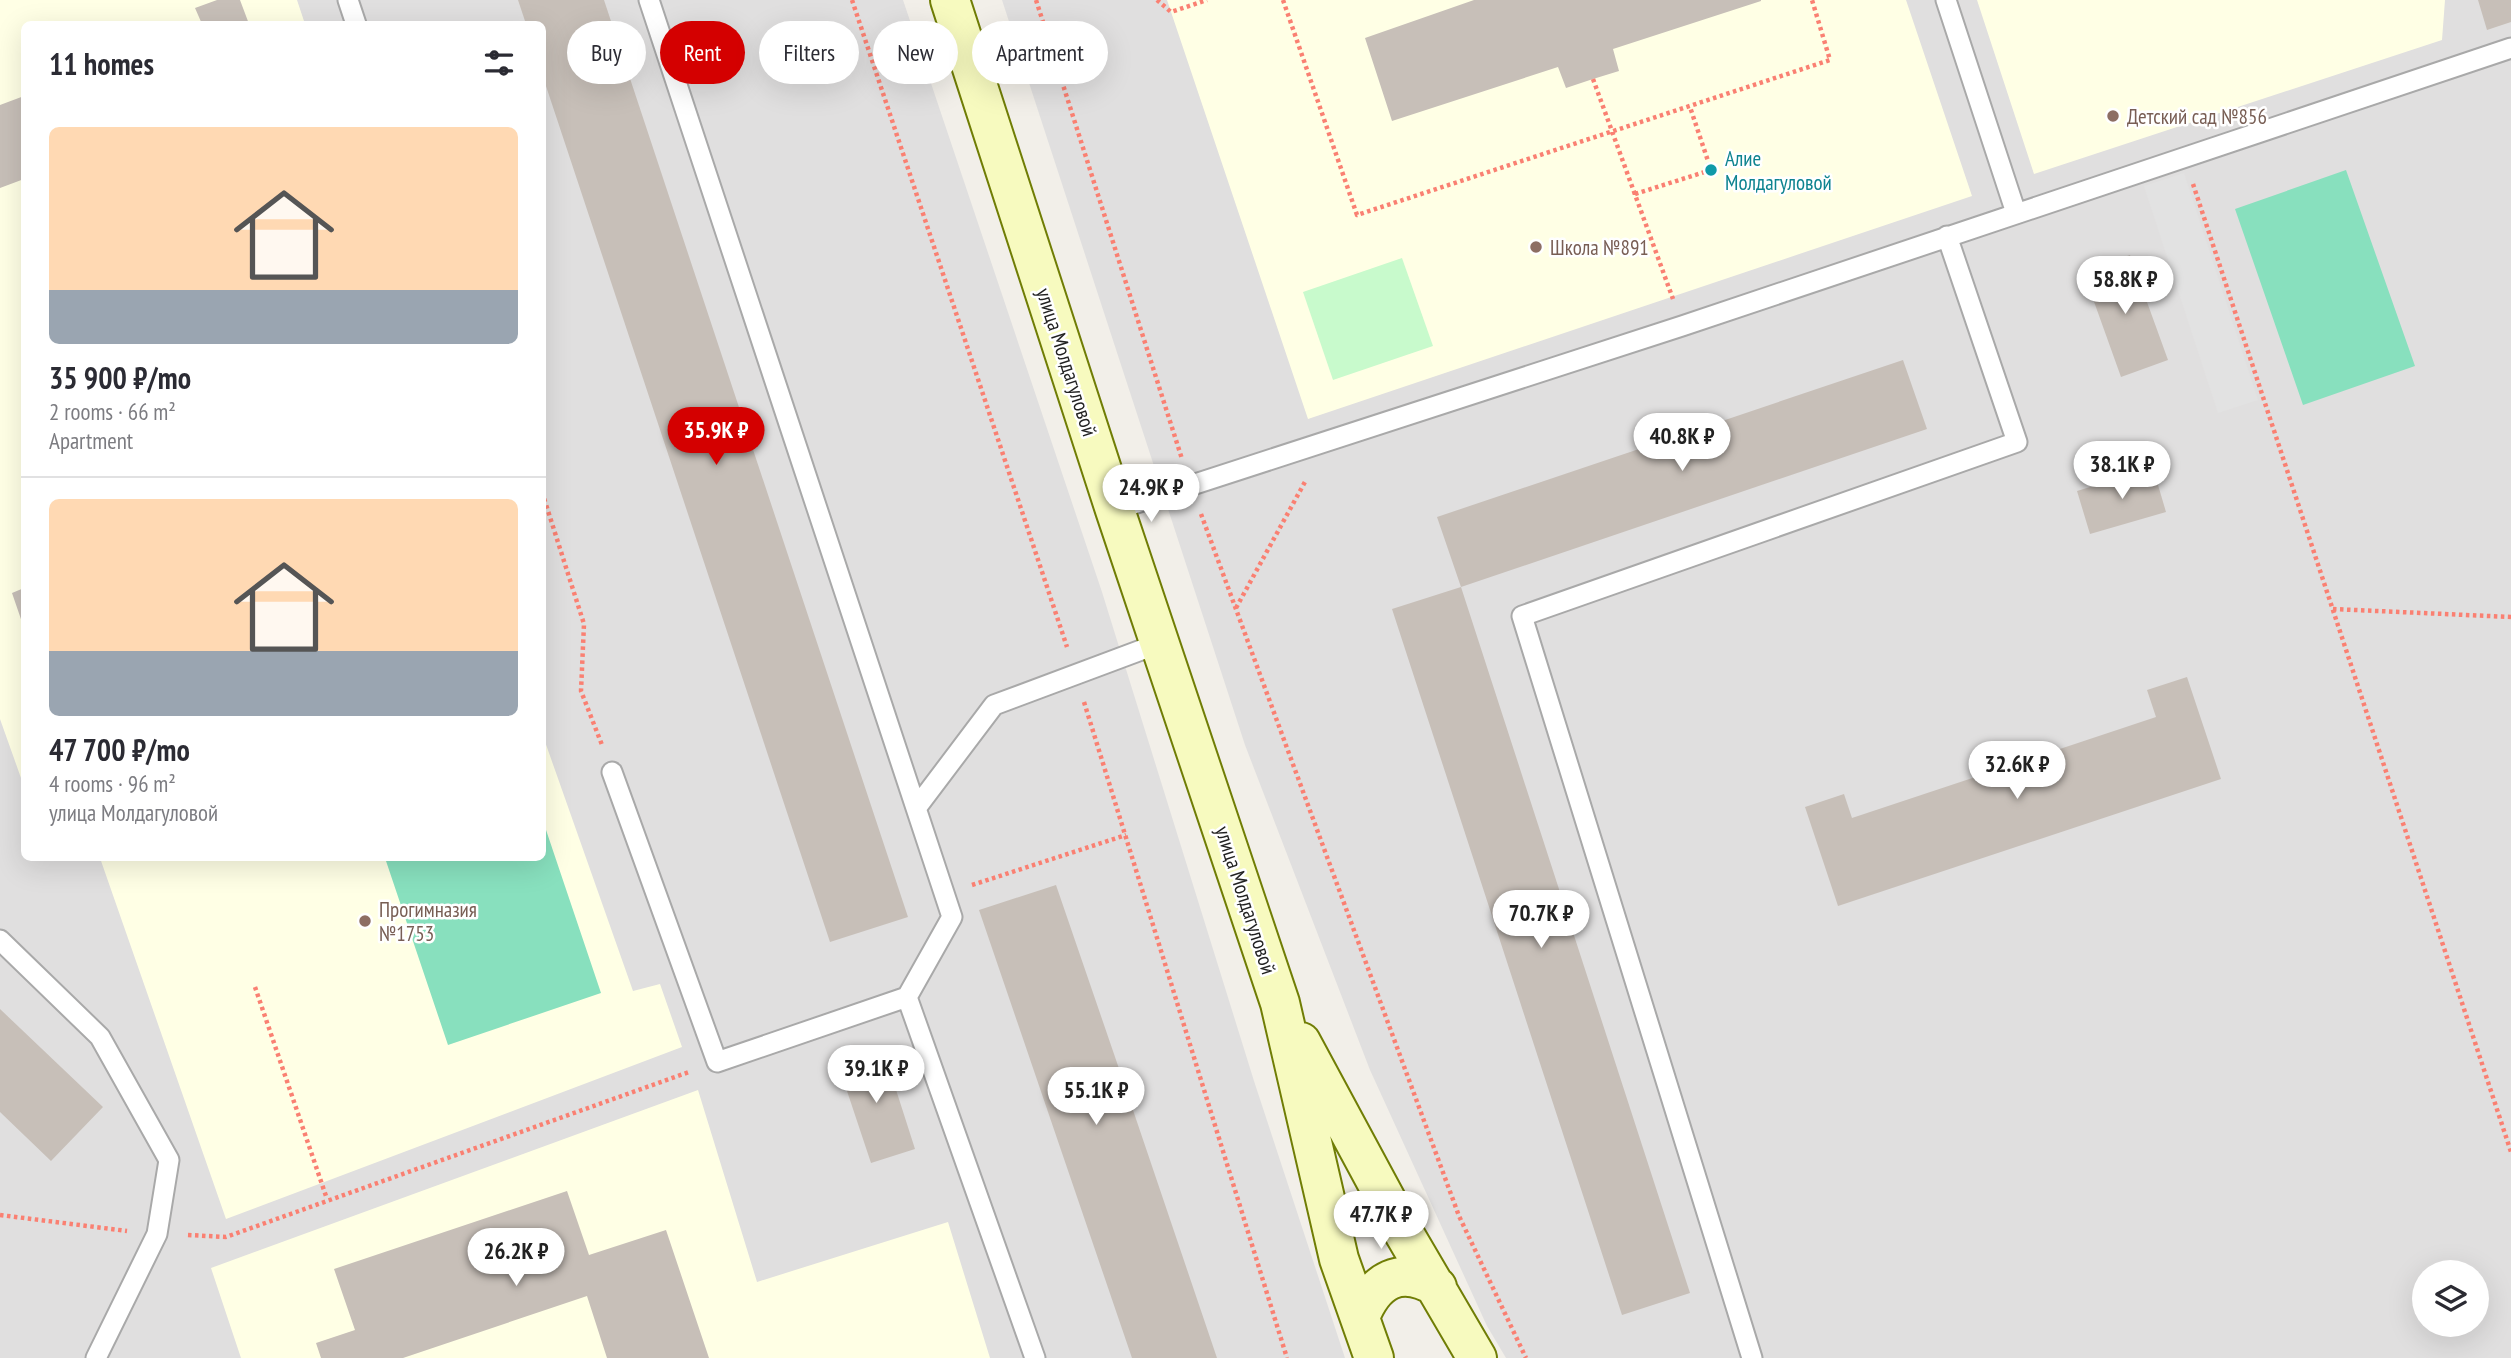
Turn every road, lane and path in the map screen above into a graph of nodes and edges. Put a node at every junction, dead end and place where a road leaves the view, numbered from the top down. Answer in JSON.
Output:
{"nodes":[{"id":1,"x":348,"y":0,"type":"edge"},
{"id":2,"x":649,"y":0,"type":"edge"},
{"id":3,"x":950,"y":0,"type":"edge"},
{"id":4,"x":1036,"y":0,"type":"edge"},
{"id":5,"x":1157,"y":0,"type":"edge"},
{"id":6,"x":1207,"y":0,"type":"edge"},
{"id":7,"x":1283,"y":0,"type":"edge"},
{"id":8,"x":1812,"y":0,"type":"edge"},
{"id":9,"x":1946,"y":0,"type":"edge"},
{"id":10,"x":355,"y":21,"type":"edge"},
{"id":11,"x":2511,"y":48,"type":"edge"},
{"id":12,"x":1593,"y":79,"type":"dead end"},
{"id":13,"x":1690,"y":107,"type":"junction"},
{"id":14,"x":1612,"y":131,"type":"junction"},
{"id":15,"x":2184,"y":156,"type":"junction"},
{"id":16,"x":1635,"y":194,"type":"junction"},
{"id":17,"x":2016,"y":213,"type":"junction"},
{"id":18,"x":1947,"y":236,"type":"junction"},
{"id":19,"x":1682,"y":326,"type":"junction"},
{"id":20,"x":1327,"y":440,"type":"junction"},
{"id":21,"x":1190,"y":484,"type":"junction"},
{"id":22,"x":546,"y":505,"type":"edge"},
{"id":23,"x":1115,"y":510,"type":"junction"},
{"id":24,"x":1236,"y":608,"type":"junction"},
{"id":25,"x":2333,"y":609,"type":"junction"},
{"id":26,"x":2511,"y":617,"type":"edge"},
{"id":27,"x":1160,"y":643,"type":"junction"},
{"id":28,"x":612,"y":772,"type":"joint"},
{"id":29,"x":917,"y":807,"type":"junction"},
{"id":30,"x":1126,"y":835,"type":"dead end"},
{"id":31,"x":944,"y":894,"type":"junction"},
{"id":32,"x":0,"y":940,"type":"edge"},
{"id":33,"x":255,"y":988,"type":"dead end"},
{"id":34,"x":906,"y":996,"type":"junction"},
{"id":35,"x":1280,"y":1003,"type":"junction"},
{"id":36,"x":717,"y":1062,"type":"junction"},
{"id":37,"x":2511,"y":1152,"type":"edge"},
{"id":38,"x":327,"y":1199,"type":"junction"},
{"id":39,"x":0,"y":1215,"type":"edge"},
{"id":40,"x":157,"y":1234,"type":"junction"},
{"id":41,"x":1437,"y":1287,"type":"junction"},
{"id":42,"x":1360,"y":1317,"type":"junction"},
{"id":43,"x":96,"y":1358,"type":"edge"},
{"id":44,"x":1035,"y":1358,"type":"edge"},
{"id":45,"x":1374,"y":1358,"type":"edge"},
{"id":46,"x":1477,"y":1358,"type":"edge"},
{"id":47,"x":1526,"y":1358,"type":"edge"},
{"id":48,"x":1755,"y":1358,"type":"edge"}],
"edges":[{"from":1,"to":10,"type":"lane"},
{"from":2,"to":29,"type":"lane"},
{"from":3,"to":23,"type":"main road","name":"улица Молдагуловой"},
{"from":4,"to":21,"type":"path"},
{"from":5,"to":6,"type":"path"},
{"from":7,"to":14,"type":"path"},
{"from":8,"to":13,"type":"path"},
{"from":9,"to":17,"type":"lane"},
{"from":11,"to":15,"type":"lane"},
{"from":12,"to":14,"type":"path"},
{"from":13,"to":14,"type":"path"},
{"from":13,"to":16,"type":"path"},
{"from":14,"to":16,"type":"path"},
{"from":15,"to":17,"type":"lane"},
{"from":15,"to":25,"type":"path"},
{"from":16,"to":19,"type":"path"},
{"from":17,"to":18,"type":"lane"},
{"from":18,"to":19,"type":"lane"},
{"from":18,"to":48,"type":"lane"},
{"from":19,"to":20,"type":"lane"},
{"from":20,"to":21,"type":"lane"},
{"from":20,"to":24,"type":"path"},
{"from":21,"to":23,"type":"lane"},
{"from":21,"to":24,"type":"path"},
{"from":22,"to":28,"type":"path"},
{"from":23,"to":27,"type":"main road","name":"улица Молдагуловой"},
{"from":24,"to":47,"type":"path"},
{"from":25,"to":26,"type":"path"},
{"from":25,"to":37,"type":"path"},
{"from":27,"to":29,"type":"lane"},
{"from":27,"to":35,"type":"main road","name":"улица Молдагуловой"},
{"from":28,"to":36,"type":"lane"},
{"from":29,"to":31,"type":"lane"},
{"from":30,"to":31,"type":"path"},
{"from":31,"to":34,"type":"lane"},
{"from":32,"to":40,"type":"lane"},
{"from":33,"to":38,"type":"path"},
{"from":34,"to":36,"type":"lane"},
{"from":34,"to":44,"type":"lane"},
{"from":35,"to":41,"type":"main road","name":"улица Молдагуловой"},
{"from":35,"to":42,"type":"main road","name":"улица Молдагуловой"},
{"from":36,"to":38,"type":"path"},
{"from":38,"to":40,"type":"path"},
{"from":39,"to":40,"type":"path"},
{"from":40,"to":43,"type":"lane"},
{"from":41,"to":42,"type":"main road"},
{"from":41,"to":46,"type":"main road","name":"улица Молдагуловой"},
{"from":42,"to":45,"type":"main road","name":"улица Молдагуловой"}]}
